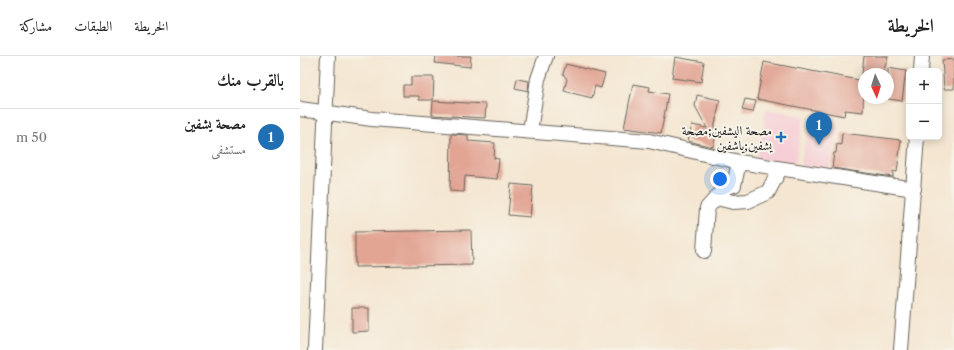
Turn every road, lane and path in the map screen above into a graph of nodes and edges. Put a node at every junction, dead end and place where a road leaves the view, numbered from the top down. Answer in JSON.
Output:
{"nodes":[{"id":1,"x":328,"y":56,"type":"edge"},
{"id":2,"x":922,"y":56,"type":"edge"},
{"id":3,"x":541,"y":59,"type":"edge"},
{"id":4,"x":921,"y":68,"type":"edge"},
{"id":5,"x":300,"y":110,"type":"edge"},
{"id":6,"x":326,"y":114,"type":"junction"},
{"id":7,"x":530,"y":131,"type":"junction"},
{"id":8,"x":917,"y":140,"type":"edge"},
{"id":9,"x":739,"y":162,"type":"junction"},
{"id":10,"x":780,"y":169,"type":"junction"},
{"id":11,"x":914,"y":189,"type":"junction"},
{"id":12,"x":717,"y":198,"type":"junction"},
{"id":13,"x":704,"y":251,"type":"dead end"},
{"id":14,"x":315,"y":350,"type":"edge"},
{"id":15,"x":901,"y":350,"type":"edge"}],
"edges":[{"from":1,"to":6,"type":"street"},
{"from":2,"to":4,"type":"street"},
{"from":3,"to":7,"type":"street"},
{"from":5,"to":6,"type":"street"},
{"from":6,"to":7,"type":"street"},
{"from":6,"to":14,"type":"street"},
{"from":7,"to":9,"type":"street"},
{"from":8,"to":11,"type":"street"},
{"from":9,"to":10,"type":"street"},
{"from":9,"to":12,"type":"street"},
{"from":10,"to":11,"type":"street"},
{"from":10,"to":12,"type":"street"},
{"from":11,"to":15,"type":"street"},
{"from":12,"to":13,"type":"street"}]}
